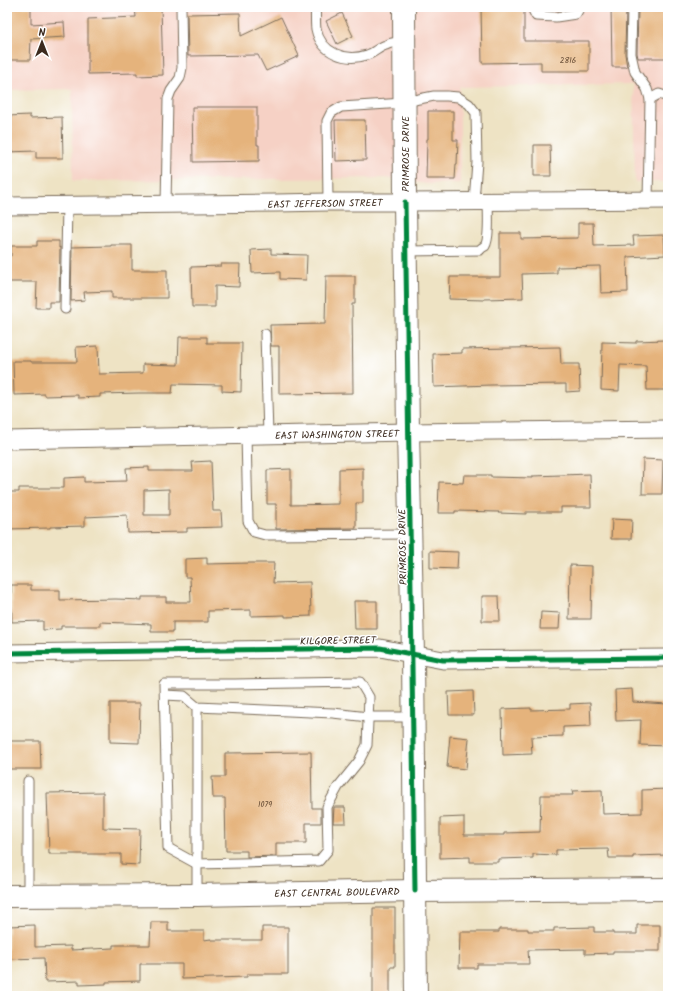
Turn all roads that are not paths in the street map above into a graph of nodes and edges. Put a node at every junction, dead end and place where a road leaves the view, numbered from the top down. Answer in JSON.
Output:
{"nodes":[{"id":1,"x":181,"y":7,"type":"edge"},
{"id":2,"x":316,"y":7,"type":"edge"},
{"id":3,"x":404,"y":7,"type":"edge"},
{"id":4,"x":532,"y":7,"type":"edge"},
{"id":5,"x":632,"y":7,"type":"edge"},
{"id":6,"x":578,"y":11,"type":"edge"},
{"id":7,"x":404,"y":41,"type":"junction"},
{"id":8,"x":668,"y":97,"type":"edge"},
{"id":9,"x":650,"y":99,"type":"junction"},
{"id":10,"x":404,"y":103,"type":"junction"},
{"id":11,"x":648,"y":200,"type":"junction"},
{"id":12,"x":668,"y":200,"type":"edge"},
{"id":13,"x":481,"y":201,"type":"junction"},
{"id":14,"x":328,"y":202,"type":"junction"},
{"id":15,"x":405,"y":202,"type":"junction"},
{"id":16,"x":166,"y":204,"type":"junction"},
{"id":17,"x":67,"y":205,"type":"junction"},
{"id":18,"x":7,"y":206,"type":"edge"},
{"id":19,"x":406,"y":250,"type":"junction"},
{"id":20,"x":65,"y":309,"type":"dead end"},
{"id":21,"x":266,"y":334,"type":"dead end"},
{"id":22,"x":668,"y":429,"type":"edge"},
{"id":23,"x":408,"y":432,"type":"junction"},
{"id":24,"x":246,"y":435,"type":"junction"},
{"id":25,"x":268,"y":435,"type":"junction"},
{"id":26,"x":7,"y":440,"type":"edge"},
{"id":27,"x":410,"y":534,"type":"junction"},
{"id":28,"x":7,"y":653,"type":"edge"},
{"id":29,"x":413,"y":654,"type":"junction"},
{"id":30,"x":668,"y":658,"type":"edge"},
{"id":31,"x":165,"y":695,"type":"junction"},
{"id":32,"x":197,"y":707,"type":"junction"},
{"id":33,"x":368,"y":717,"type":"junction"},
{"id":34,"x":414,"y":717,"type":"junction"},
{"id":35,"x":28,"y":781,"type":"dead end"},
{"id":36,"x":197,"y":864,"type":"junction"},
{"id":37,"x":668,"y":889,"type":"edge"},
{"id":38,"x":415,"y":891,"type":"junction"},
{"id":39,"x":197,"y":895,"type":"junction"},
{"id":40,"x":17,"y":896,"type":"edge"},
{"id":41,"x":416,"y":996,"type":"edge"}],
"edges":[{"from":1,"to":16,"type":"lane"},
{"from":2,"to":7,"type":"lane"},
{"from":3,"to":7,"type":"street","name":"PRIMROSE DRIVE"},
{"from":4,"to":6,"type":"lane"},
{"from":5,"to":9,"type":"lane"},
{"from":7,"to":10,"type":"street","name":"PRIMROSE DRIVE"},
{"from":8,"to":9,"type":"lane"},
{"from":9,"to":11,"type":"lane"},
{"from":10,"to":13,"type":"lane"},
{"from":10,"to":14,"type":"lane"},
{"from":10,"to":15,"type":"street","name":"PRIMROSE DRIVE"},
{"from":11,"to":12,"type":"street","name":"EAST JEFFERSON STREET"},
{"from":11,"to":13,"type":"street","name":"EAST JEFFERSON STREET"},
{"from":13,"to":15,"type":"street","name":"EAST JEFFERSON STREET"},
{"from":13,"to":19,"type":"lane"},
{"from":14,"to":15,"type":"street","name":"EAST JEFFERSON STREET"},
{"from":14,"to":16,"type":"street","name":"EAST JEFFERSON STREET"},
{"from":15,"to":19,"type":"street","name":"PRIMROSE DRIVE"},
{"from":16,"to":17,"type":"street","name":"EAST JEFFERSON STREET"},
{"from":17,"to":18,"type":"street","name":"EAST JEFFERSON STREET"},
{"from":17,"to":20,"type":"lane"},
{"from":19,"to":23,"type":"street","name":"PRIMROSE DRIVE"},
{"from":21,"to":25,"type":"lane"},
{"from":22,"to":23,"type":"street","name":"EAST WASHINGTON STREET"},
{"from":23,"to":25,"type":"street","name":"EAST WASHINGTON STREET"},
{"from":23,"to":27,"type":"street","name":"PRIMROSE DRIVE"},
{"from":24,"to":25,"type":"street","name":"EAST WASHINGTON STREET"},
{"from":24,"to":26,"type":"street","name":"EAST WASHINGTON STREET"},
{"from":24,"to":27,"type":"lane"},
{"from":27,"to":29,"type":"street","name":"PRIMROSE DRIVE"},
{"from":28,"to":29,"type":"street","name":"KILGORE STREET"},
{"from":29,"to":30,"type":"street","name":"KILGORE STREET"},
{"from":29,"to":34,"type":"street","name":"PRIMROSE DRIVE"},
{"from":31,"to":32,"type":"lane"},
{"from":31,"to":33,"type":"lane"},
{"from":31,"to":36,"type":"lane"},
{"from":32,"to":33,"type":"lane"},
{"from":32,"to":36,"type":"lane"},
{"from":33,"to":34,"type":"lane"},
{"from":33,"to":36,"type":"lane"},
{"from":34,"to":38,"type":"street","name":"PRIMROSE DRIVE"},
{"from":35,"to":40,"type":"lane"},
{"from":36,"to":39,"type":"lane"},
{"from":37,"to":38,"type":"street","name":"EAST CENTRAL BOULEVARD"},
{"from":38,"to":39,"type":"street","name":"EAST CENTRAL BOULEVARD"},
{"from":38,"to":41,"type":"street","name":"PRIMROSE DRIVE"},
{"from":39,"to":40,"type":"street","name":"EAST CENTRAL BOULEVARD"}]}
